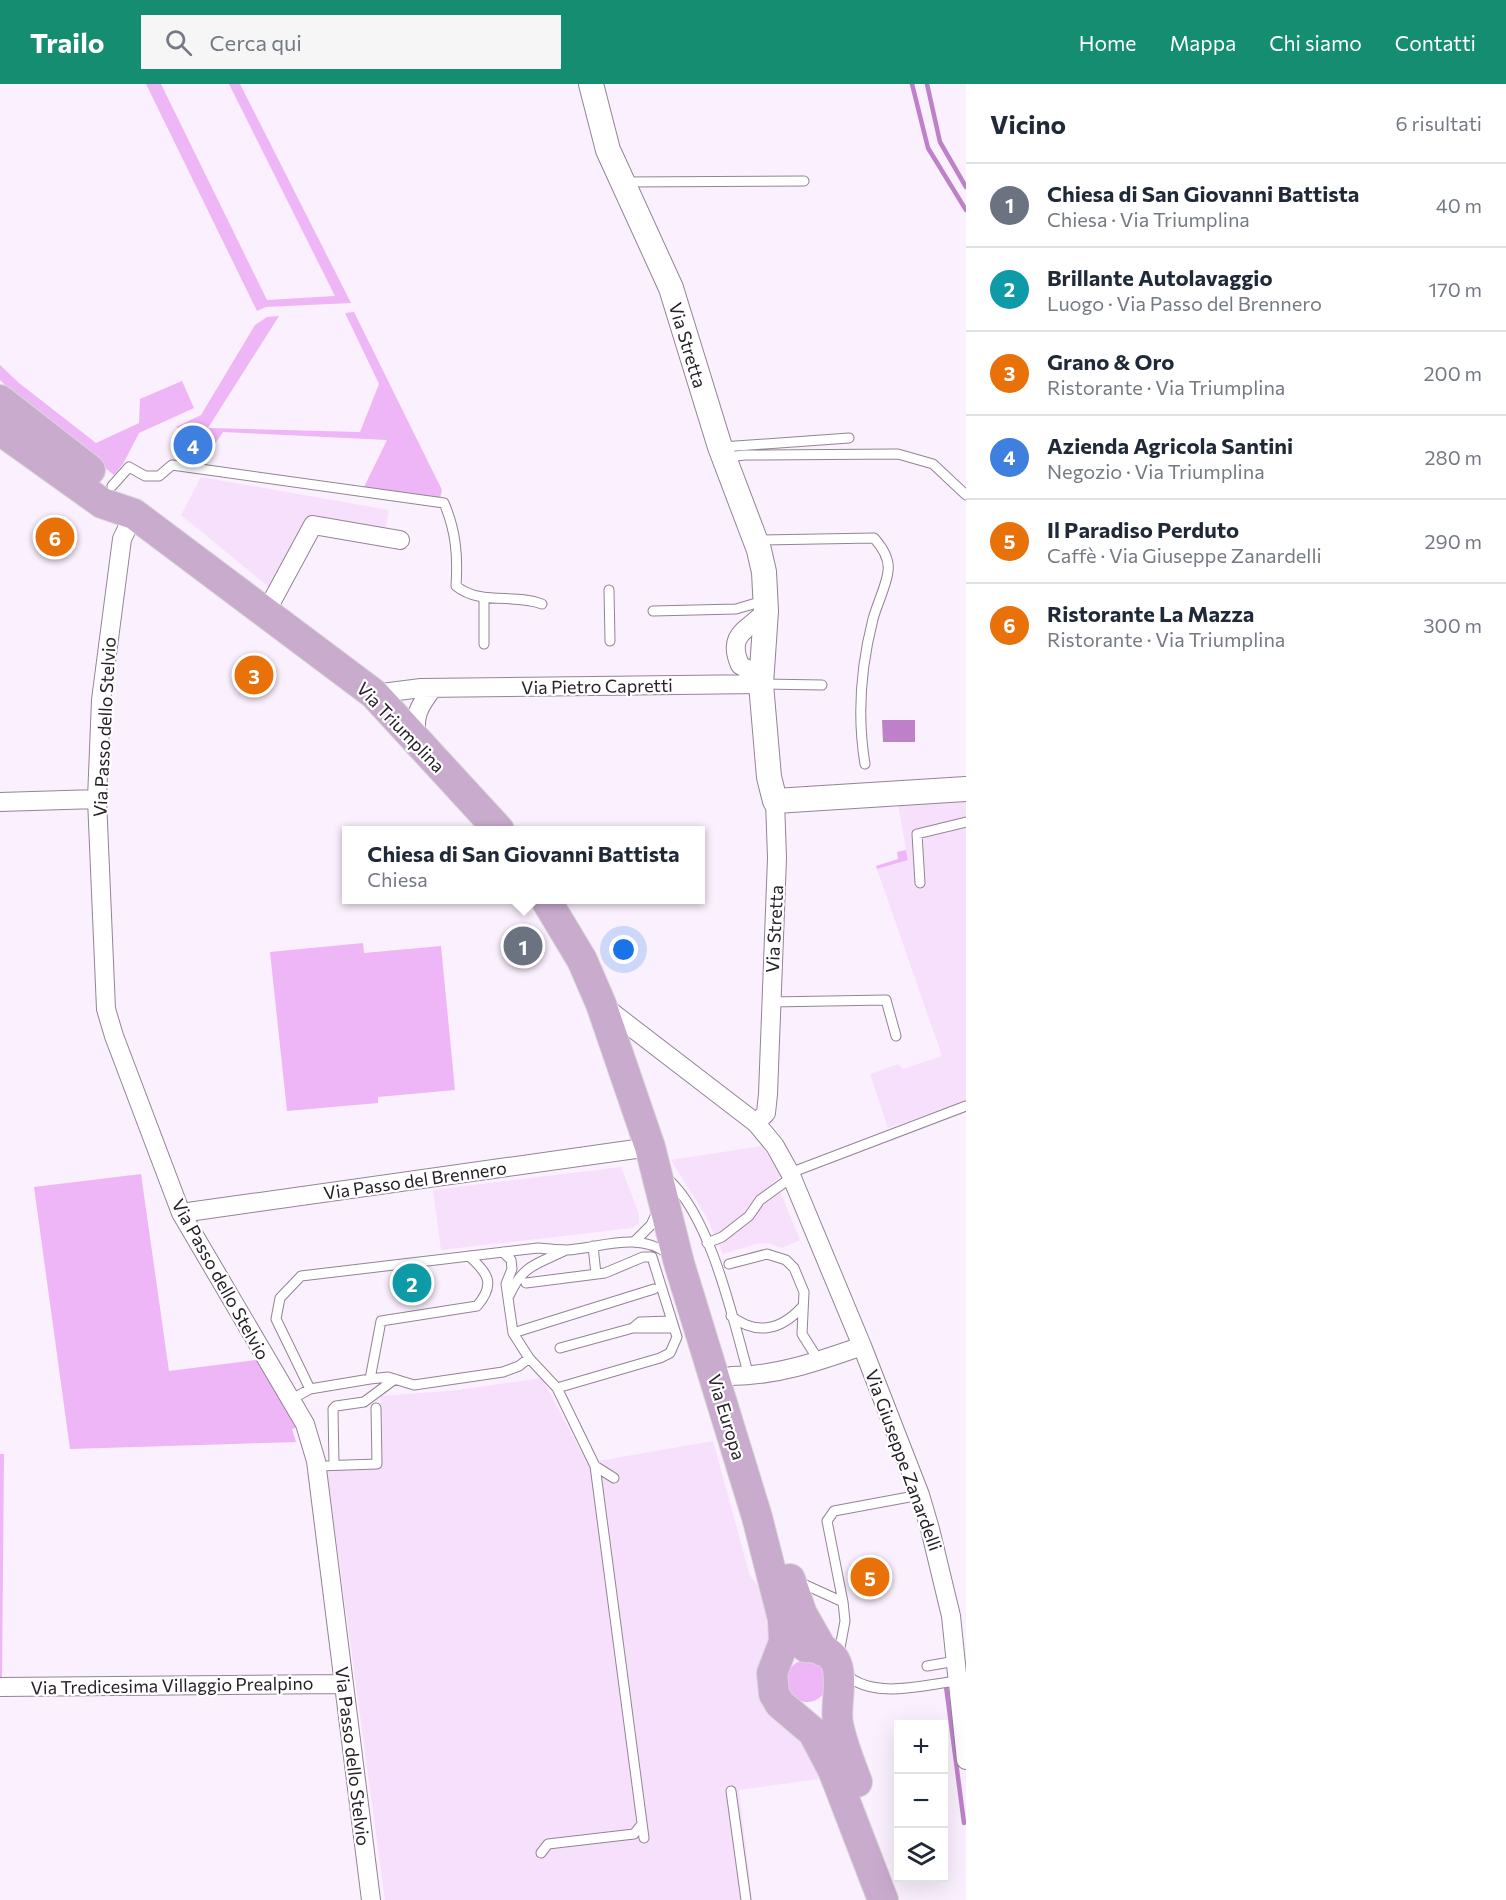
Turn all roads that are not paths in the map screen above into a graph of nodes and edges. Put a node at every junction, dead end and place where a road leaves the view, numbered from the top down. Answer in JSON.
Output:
{"nodes":[{"id":1,"x":591,"y":84,"type":"edge"},
{"id":2,"x":804,"y":181,"type":"dead end"},
{"id":3,"x":624,"y":182,"type":"junction"},
{"id":4,"x":0,"y":400,"type":"edge"},
{"id":5,"x":0,"y":430,"type":"edge"},
{"id":6,"x":849,"y":438,"type":"dead end"},
{"id":7,"x":722,"y":452,"type":"junction"},
{"id":8,"x":112,"y":486,"type":"junction"},
{"id":9,"x":966,"y":495,"type":"edge"},
{"id":10,"x":134,"y":514,"type":"junction"},
{"id":11,"x":400,"y":540,"type":"dead end"},
{"id":12,"x":755,"y":540,"type":"junction"},
{"id":13,"x":609,"y":590,"type":"dead end"},
{"id":14,"x":484,"y":598,"type":"junction"},
{"id":15,"x":542,"y":604,"type":"dead end"},
{"id":16,"x":766,"y":605,"type":"junction"},
{"id":17,"x":653,"y":611,"type":"dead end"},
{"id":18,"x":267,"y":612,"type":"junction"},
{"id":19,"x":610,"y":641,"type":"dead end"},
{"id":20,"x":484,"y":644,"type":"dead end"},
{"id":21,"x":761,"y":678,"type":"junction"},
{"id":22,"x":822,"y":685,"type":"dead end"},
{"id":23,"x":433,"y":688,"type":"junction"},
{"id":24,"x":374,"y":694,"type":"junction"},
{"id":25,"x":418,"y":743,"type":"junction"},
{"id":26,"x":865,"y":764,"type":"dead end"},
{"id":27,"x":966,"y":789,"type":"edge"},
{"id":28,"x":97,"y":799,"type":"junction"},
{"id":29,"x":776,"y":801,"type":"junction"},
{"id":30,"x":0,"y":802,"type":"edge"},
{"id":31,"x":966,"y":822,"type":"edge"},
{"id":32,"x":494,"y":826,"type":"edge"},
{"id":33,"x":921,"y":883,"type":"dead end"},
{"id":34,"x":548,"y":904,"type":"edge"},
{"id":35,"x":770,"y":1002,"type":"junction"},
{"id":36,"x":601,"y":1004,"type":"junction"},
{"id":37,"x":896,"y":1036,"type":"dead end"},
{"id":38,"x":966,"y":1106,"type":"edge"},
{"id":39,"x":756,"y":1123,"type":"junction"},
{"id":40,"x":653,"y":1158,"type":"junction"},
{"id":41,"x":791,"y":1175,"type":"junction"},
{"id":42,"x":662,"y":1198,"type":"junction"},
{"id":43,"x":181,"y":1213,"type":"junction"},
{"id":44,"x":635,"y":1241,"type":"junction"},
{"id":45,"x":707,"y":1243,"type":"junction"},
{"id":46,"x":593,"y":1246,"type":"junction"},
{"id":47,"x":566,"y":1250,"type":"junction"},
{"id":48,"x":503,"y":1252,"type":"junction"},
{"id":49,"x":469,"y":1256,"type":"junction"},
{"id":50,"x":679,"y":1263,"type":"junction"},
{"id":51,"x":729,"y":1264,"type":"dead end"},
{"id":52,"x":596,"y":1274,"type":"junction"},
{"id":53,"x":526,"y":1283,"type":"dead end"},
{"id":54,"x":654,"y":1288,"type":"dead end"},
{"id":55,"x":509,"y":1296,"type":"junction"},
{"id":56,"x":802,"y":1307,"type":"junction"},
{"id":57,"x":731,"y":1316,"type":"junction"},
{"id":58,"x":673,"y":1324,"type":"junction"},
{"id":59,"x":513,"y":1333,"type":"junction"},
{"id":60,"x":862,"y":1346,"type":"junction"},
{"id":61,"x":560,"y":1348,"type":"dead end"},
{"id":62,"x":529,"y":1358,"type":"junction"},
{"id":63,"x":819,"y":1361,"type":"junction"},
{"id":64,"x":740,"y":1376,"type":"junction"},
{"id":65,"x":370,"y":1379,"type":"junction"},
{"id":66,"x":395,"y":1379,"type":"junction"},
{"id":67,"x":557,"y":1388,"type":"junction"},
{"id":68,"x":310,"y":1389,"type":"junction"},
{"id":69,"x":290,"y":1400,"type":"junction"},
{"id":70,"x":376,"y":1408,"type":"dead end"},
{"id":71,"x":325,"y":1465,"type":"junction"},
{"id":72,"x":595,"y":1466,"type":"junction"},
{"id":73,"x":599,"y":1492,"type":"junction"},
{"id":74,"x":920,"y":1495,"type":"junction"},
{"id":75,"x":612,"y":1505,"type":"dead end"},
{"id":76,"x":601,"y":1506,"type":"junction"},
{"id":77,"x":616,"y":1542,"type":"dead end"},
{"id":78,"x":605,"y":1543,"type":"junction"},
{"id":79,"x":789,"y":1577,"type":"junction"},
{"id":80,"x":843,"y":1602,"type":"junction"},
{"id":81,"x":960,"y":1641,"type":"edge"},
{"id":82,"x":956,"y":1661,"type":"junction"},
{"id":83,"x":927,"y":1666,"type":"dead end"},
{"id":84,"x":834,"y":1670,"type":"junction"},
{"id":85,"x":771,"y":1678,"type":"junction"},
{"id":86,"x":957,"y":1681,"type":"junction"},
{"id":87,"x":344,"y":1684,"type":"junction"},
{"id":88,"x":0,"y":1687,"type":"edge"},
{"id":89,"x":786,"y":1712,"type":"junction"},
{"id":90,"x":966,"y":1760,"type":"edge"},
{"id":91,"x":732,"y":1791,"type":"dead end"},
{"id":92,"x":642,"y":1824,"type":"junction"},
{"id":93,"x":644,"y":1838,"type":"dead end"},
{"id":94,"x":541,"y":1853,"type":"dead end"},
{"id":95,"x":371,"y":1900,"type":"edge"},
{"id":96,"x":746,"y":1900,"type":"edge"},
{"id":97,"x":883,"y":1900,"type":"edge"},
{"id":98,"x":901,"y":1900,"type":"edge"}],
"edges":[{"from":1,"to":3,"type":"street","name":"Via Stretta"},
{"from":2,"to":3,"type":"lane"},
{"from":3,"to":7,"type":"street","name":"Via Stretta"},
{"from":4,"to":8,"type":"main road","name":"Via Triumplina"},
{"from":5,"to":10,"type":"main road","name":"Via Triumplina"},
{"from":6,"to":7,"type":"lane"},
{"from":7,"to":9,"type":"lane"},
{"from":7,"to":12,"type":"street","name":"Via Stretta"},
{"from":8,"to":10,"type":"main road","name":"Via Triumplina"},
{"from":8,"to":14,"type":"lane"},
{"from":10,"to":18,"type":"main road","name":"Via Triumplina"},
{"from":10,"to":28,"type":"street","name":"Via Passo dello Stelvio"},
{"from":11,"to":18,"type":"street"},
{"from":12,"to":16,"type":"street","name":"Via Stretta"},
{"from":12,"to":26,"type":"lane"},
{"from":13,"to":19,"type":"lane"},
{"from":14,"to":15,"type":"lane"},
{"from":14,"to":20,"type":"lane"},
{"from":16,"to":17,"type":"lane"},
{"from":16,"to":21,"type":"street","name":"Via Stretta"},
{"from":18,"to":24,"type":"main road","name":"Via Triumplina"},
{"from":21,"to":22,"type":"lane"},
{"from":21,"to":23,"type":"street","name":"Via Pietro Capretti"},
{"from":21,"to":29,"type":"street","name":"Via Stretta"},
{"from":23,"to":24,"type":"street","name":"Via Pietro Capretti"},
{"from":23,"to":25,"type":"street"},
{"from":24,"to":25,"type":"main road","name":"Via Triumplina"},
{"from":25,"to":32,"type":"main road","name":"Via Triumplina"},
{"from":27,"to":29,"type":"street"},
{"from":28,"to":30,"type":"street"},
{"from":28,"to":43,"type":"street","name":"Via Passo dello Stelvio"},
{"from":29,"to":35,"type":"street","name":"Via Stretta"},
{"from":31,"to":33,"type":"lane"},
{"from":34,"to":36,"type":"main road"},
{"from":35,"to":37,"type":"lane"},
{"from":35,"to":39,"type":"street","name":"Via Stretta"},
{"from":36,"to":39,"type":"street"},
{"from":36,"to":40,"type":"main road"},
{"from":38,"to":41,"type":"lane"},
{"from":39,"to":41,"type":"street"},
{"from":40,"to":42,"type":"main road","name":"Via Europa"},
{"from":40,"to":43,"type":"street","name":"Via Passo del Brennero"},
{"from":40,"to":45,"type":"lane"},
{"from":40,"to":64,"type":"main road","name":"Via Europa"},
{"from":41,"to":45,"type":"lane"},
{"from":41,"to":60,"type":"street","name":"Via Giuseppe Zanardelli"},
{"from":42,"to":44,"type":"lane"},
{"from":42,"to":50,"type":"main road","name":"Via Europa"},
{"from":43,"to":69,"type":"street","name":"Via Passo dello Stelvio"},
{"from":44,"to":46,"type":"lane"},
{"from":44,"to":50,"type":"lane"},
{"from":45,"to":57,"type":"lane"},
{"from":46,"to":47,"type":"lane"},
{"from":46,"to":52,"type":"lane"},
{"from":47,"to":48,"type":"lane"},
{"from":47,"to":55,"type":"lane"},
{"from":48,"to":49,"type":"lane"},
{"from":48,"to":55,"type":"lane"},
{"from":49,"to":65,"type":"lane"},
{"from":49,"to":68,"type":"lane"},
{"from":50,"to":85,"type":"main road","name":"Via Europa"},
{"from":51,"to":56,"type":"lane"},
{"from":52,"to":53,"type":"lane"},
{"from":52,"to":58,"type":"lane"},
{"from":54,"to":59,"type":"lane"},
{"from":55,"to":59,"type":"lane"},
{"from":56,"to":57,"type":"lane"},
{"from":56,"to":63,"type":"lane"},
{"from":57,"to":64,"type":"lane"},
{"from":58,"to":61,"type":"lane"},
{"from":58,"to":67,"type":"lane"},
{"from":59,"to":62,"type":"lane"},
{"from":60,"to":63,"type":"street"},
{"from":60,"to":74,"type":"street","name":"Via Giuseppe Zanardelli"},
{"from":62,"to":66,"type":"lane"},
{"from":62,"to":67,"type":"lane"},
{"from":63,"to":64,"type":"street"},
{"from":64,"to":79,"type":"main road","name":"Via Europa"},
{"from":65,"to":66,"type":"lane"},
{"from":65,"to":68,"type":"lane"},
{"from":66,"to":71,"type":"lane"},
{"from":67,"to":72,"type":"lane"},
{"from":68,"to":69,"type":"lane"},
{"from":69,"to":71,"type":"street","name":"Via Passo dello Stelvio"},
{"from":70,"to":71,"type":"lane"},
{"from":71,"to":87,"type":"street","name":"Via Passo dello Stelvio"},
{"from":72,"to":73,"type":"lane"},
{"from":72,"to":73,"type":"lane"},
{"from":73,"to":76,"type":"lane"},
{"from":74,"to":80,"type":"lane"},
{"from":74,"to":81,"type":"street","name":"Via Giuseppe Zanardelli"},
{"from":75,"to":76,"type":"lane"},
{"from":76,"to":78,"type":"lane"},
{"from":77,"to":78,"type":"lane"},
{"from":78,"to":92,"type":"lane"},
{"from":79,"to":80,"type":"lane"},
{"from":79,"to":84,"type":"main road","name":"Via Europa"},
{"from":80,"to":84,"type":"lane"},
{"from":81,"to":82,"type":"street","name":"Via Giuseppe Zanardelli"},
{"from":82,"to":83,"type":"lane"},
{"from":82,"to":86,"type":"street","name":"Via Giuseppe Zanardelli"},
{"from":84,"to":85,"type":"main road"},
{"from":84,"to":86,"type":"lane"},
{"from":84,"to":89,"type":"main road"},
{"from":84,"to":98,"type":"main road"},
{"from":85,"to":89,"type":"main road"},
{"from":86,"to":90,"type":"street","name":"Via Giuseppe Zanardelli"},
{"from":87,"to":88,"type":"street","name":"Via Tredicesima Villaggio Prealpino"},
{"from":87,"to":95,"type":"street","name":"Via Passo dello Stelvio"},
{"from":89,"to":97,"type":"main road"},
{"from":91,"to":96,"type":"lane"},
{"from":92,"to":93,"type":"lane"},
{"from":92,"to":94,"type":"lane"}]}
